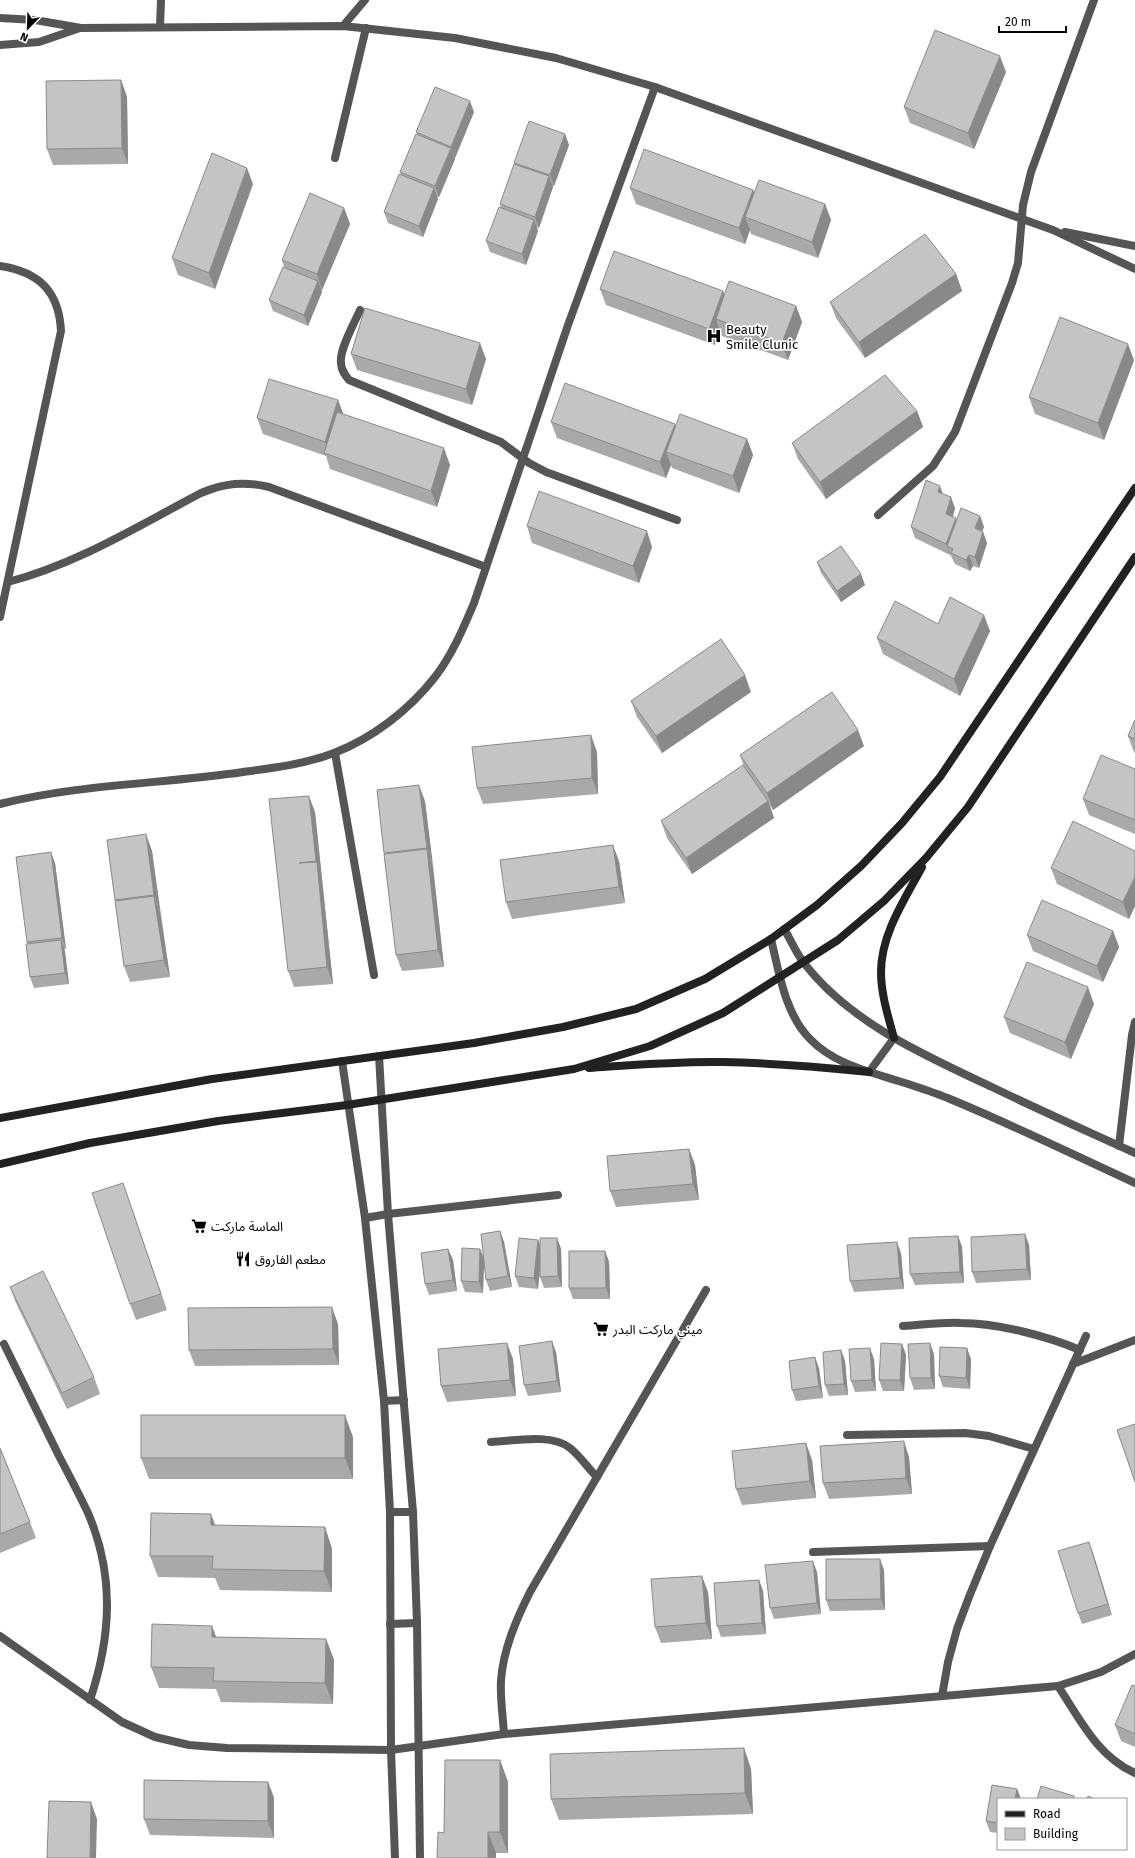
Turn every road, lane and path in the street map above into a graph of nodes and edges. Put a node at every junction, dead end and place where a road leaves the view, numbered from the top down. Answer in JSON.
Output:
{"nodes":[{"id":1,"x":161,"y":0,"type":"edge"},
{"id":2,"x":365,"y":0,"type":"edge"},
{"id":3,"x":1094,"y":0,"type":"edge"},
{"id":4,"x":0,"y":18,"type":"edge"},
{"id":5,"x":343,"y":26,"type":"junction"},
{"id":6,"x":160,"y":27,"type":"junction"},
{"id":7,"x":81,"y":28,"type":"junction"},
{"id":8,"x":366,"y":28,"type":"junction"},
{"id":9,"x":0,"y":45,"type":"edge"},
{"id":10,"x":655,"y":87,"type":"junction"},
{"id":11,"x":335,"y":158,"type":"dead end"},
{"id":12,"x":1021,"y":218,"type":"junction"},
{"id":13,"x":1053,"y":230,"type":"junction"},
{"id":14,"x":1135,"y":246,"type":"edge"},
{"id":15,"x":0,"y":266,"type":"edge"},
{"id":16,"x":1135,"y":269,"type":"edge"},
{"id":17,"x":360,"y":310,"type":"dead end"},
{"id":18,"x":522,"y":458,"type":"junction"},
{"id":19,"x":1135,"y":488,"type":"edge"},
{"id":20,"x":878,"y":515,"type":"dead end"},
{"id":21,"x":677,"y":520,"type":"dead end"},
{"id":22,"x":1135,"y":557,"type":"edge"},
{"id":23,"x":486,"y":567,"type":"junction"},
{"id":24,"x":8,"y":582,"type":"junction"},
{"id":25,"x":0,"y":617,"type":"edge"},
{"id":26,"x":335,"y":753,"type":"junction"},
{"id":27,"x":0,"y":804,"type":"edge"},
{"id":28,"x":926,"y":858,"type":"junction"},
{"id":29,"x":784,"y":929,"type":"junction"},
{"id":30,"x":771,"y":939,"type":"junction"},
{"id":31,"x":803,"y":963,"type":"junction"},
{"id":32,"x":374,"y":975,"type":"dead end"},
{"id":33,"x":780,"y":976,"type":"junction"},
{"id":34,"x":1135,"y":1022,"type":"edge"},
{"id":35,"x":894,"y":1038,"type":"junction"},
{"id":36,"x":379,"y":1056,"type":"junction"},
{"id":37,"x":342,"y":1061,"type":"junction"},
{"id":38,"x":574,"y":1069,"type":"junction"},
{"id":39,"x":868,"y":1072,"type":"junction"},
{"id":40,"x":381,"y":1100,"type":"junction"},
{"id":41,"x":347,"y":1105,"type":"junction"},
{"id":42,"x":0,"y":1118,"type":"edge"},
{"id":43,"x":1120,"y":1146,"type":"junction"},
{"id":44,"x":1135,"y":1153,"type":"edge"},
{"id":45,"x":0,"y":1164,"type":"edge"},
{"id":46,"x":1135,"y":1184,"type":"edge"},
{"id":47,"x":558,"y":1195,"type":"dead end"},
{"id":48,"x":388,"y":1214,"type":"junction"},
{"id":49,"x":365,"y":1218,"type":"junction"},
{"id":50,"x":706,"y":1290,"type":"dead end"},
{"id":51,"x":903,"y":1326,"type":"dead end"},
{"id":52,"x":1086,"y":1336,"type":"dead end"},
{"id":53,"x":1135,"y":1340,"type":"edge"},
{"id":54,"x":4,"y":1344,"type":"dead end"},
{"id":55,"x":1080,"y":1350,"type":"junction"},
{"id":56,"x":1073,"y":1364,"type":"junction"},
{"id":57,"x":404,"y":1400,"type":"junction"},
{"id":58,"x":384,"y":1401,"type":"junction"},
{"id":59,"x":847,"y":1435,"type":"dead end"},
{"id":60,"x":491,"y":1442,"type":"dead end"},
{"id":61,"x":1034,"y":1449,"type":"junction"},
{"id":62,"x":597,"y":1477,"type":"junction"},
{"id":63,"x":390,"y":1512,"type":"junction"},
{"id":64,"x":413,"y":1512,"type":"junction"},
{"id":65,"x":990,"y":1546,"type":"junction"},
{"id":66,"x":813,"y":1552,"type":"dead end"},
{"id":67,"x":417,"y":1623,"type":"junction"},
{"id":68,"x":390,"y":1624,"type":"junction"},
{"id":69,"x":0,"y":1636,"type":"edge"},
{"id":70,"x":1135,"y":1654,"type":"edge"},
{"id":71,"x":1058,"y":1686,"type":"junction"},
{"id":72,"x":942,"y":1696,"type":"junction"},
{"id":73,"x":90,"y":1700,"type":"junction"},
{"id":74,"x":504,"y":1734,"type":"junction"},
{"id":75,"x":418,"y":1746,"type":"junction"},
{"id":76,"x":391,"y":1750,"type":"junction"},
{"id":77,"x":1135,"y":1773,"type":"edge"},
{"id":78,"x":395,"y":1858,"type":"edge"},
{"id":79,"x":420,"y":1858,"type":"edge"}],
"edges":[{"from":1,"to":6,"type":"street"},
{"from":2,"to":5,"type":"street"},
{"from":3,"to":12,"type":"street"},
{"from":4,"to":7,"type":"street"},
{"from":5,"to":6,"type":"street"},
{"from":5,"to":8,"type":"street"},
{"from":6,"to":7,"type":"street"},
{"from":7,"to":9,"type":"street"},
{"from":8,"to":10,"type":"street"},
{"from":8,"to":11,"type":"street"},
{"from":10,"to":12,"type":"street"},
{"from":10,"to":18,"type":"street"},
{"from":12,"to":13,"type":"street"},
{"from":12,"to":20,"type":"street"},
{"from":13,"to":14,"type":"street"},
{"from":13,"to":16,"type":"street"},
{"from":15,"to":24,"type":"street"},
{"from":17,"to":18,"type":"street"},
{"from":18,"to":21,"type":"street"},
{"from":18,"to":23,"type":"street"},
{"from":19,"to":29,"type":"main road"},
{"from":22,"to":28,"type":"main road"},
{"from":23,"to":24,"type":"street"},
{"from":23,"to":26,"type":"street"},
{"from":24,"to":25,"type":"street"},
{"from":26,"to":27,"type":"street"},
{"from":26,"to":32,"type":"street"},
{"from":28,"to":31,"type":"main road"},
{"from":28,"to":35,"type":"main road"},
{"from":29,"to":30,"type":"main road"},
{"from":29,"to":31,"type":"street"},
{"from":30,"to":33,"type":"street"},
{"from":30,"to":36,"type":"main road"},
{"from":31,"to":33,"type":"main road"},
{"from":31,"to":35,"type":"street"},
{"from":33,"to":38,"type":"main road"},
{"from":33,"to":39,"type":"street"},
{"from":34,"to":43,"type":"street"},
{"from":35,"to":39,"type":"street"},
{"from":35,"to":43,"type":"street"},
{"from":36,"to":37,"type":"main road"},
{"from":36,"to":40,"type":"street"},
{"from":37,"to":41,"type":"street"},
{"from":37,"to":42,"type":"main road"},
{"from":38,"to":39,"type":"main road"},
{"from":38,"to":40,"type":"main road"},
{"from":39,"to":46,"type":"street"},
{"from":40,"to":41,"type":"main road"},
{"from":40,"to":48,"type":"street"},
{"from":41,"to":45,"type":"main road"},
{"from":41,"to":49,"type":"street"},
{"from":43,"to":44,"type":"street"},
{"from":47,"to":48,"type":"street"},
{"from":48,"to":49,"type":"street"},
{"from":48,"to":57,"type":"street"},
{"from":49,"to":58,"type":"street"},
{"from":50,"to":62,"type":"street"},
{"from":51,"to":55,"type":"street"},
{"from":52,"to":55,"type":"street"},
{"from":53,"to":56,"type":"street"},
{"from":54,"to":73,"type":"street"},
{"from":55,"to":56,"type":"street"},
{"from":56,"to":61,"type":"street"},
{"from":57,"to":58,"type":"street"},
{"from":57,"to":64,"type":"street"},
{"from":58,"to":63,"type":"street"},
{"from":59,"to":61,"type":"street"},
{"from":60,"to":62,"type":"street"},
{"from":61,"to":65,"type":"street"},
{"from":62,"to":74,"type":"street"},
{"from":63,"to":64,"type":"street"},
{"from":63,"to":68,"type":"street"},
{"from":64,"to":67,"type":"street"},
{"from":65,"to":66,"type":"street"},
{"from":65,"to":72,"type":"street"},
{"from":67,"to":68,"type":"street"},
{"from":67,"to":75,"type":"street"},
{"from":68,"to":76,"type":"street"},
{"from":69,"to":73,"type":"street"},
{"from":70,"to":71,"type":"street"},
{"from":71,"to":72,"type":"street"},
{"from":71,"to":77,"type":"street"},
{"from":72,"to":74,"type":"street"},
{"from":73,"to":76,"type":"street"},
{"from":74,"to":75,"type":"street"},
{"from":75,"to":76,"type":"street"},
{"from":75,"to":79,"type":"street"},
{"from":76,"to":78,"type":"street"}]}
